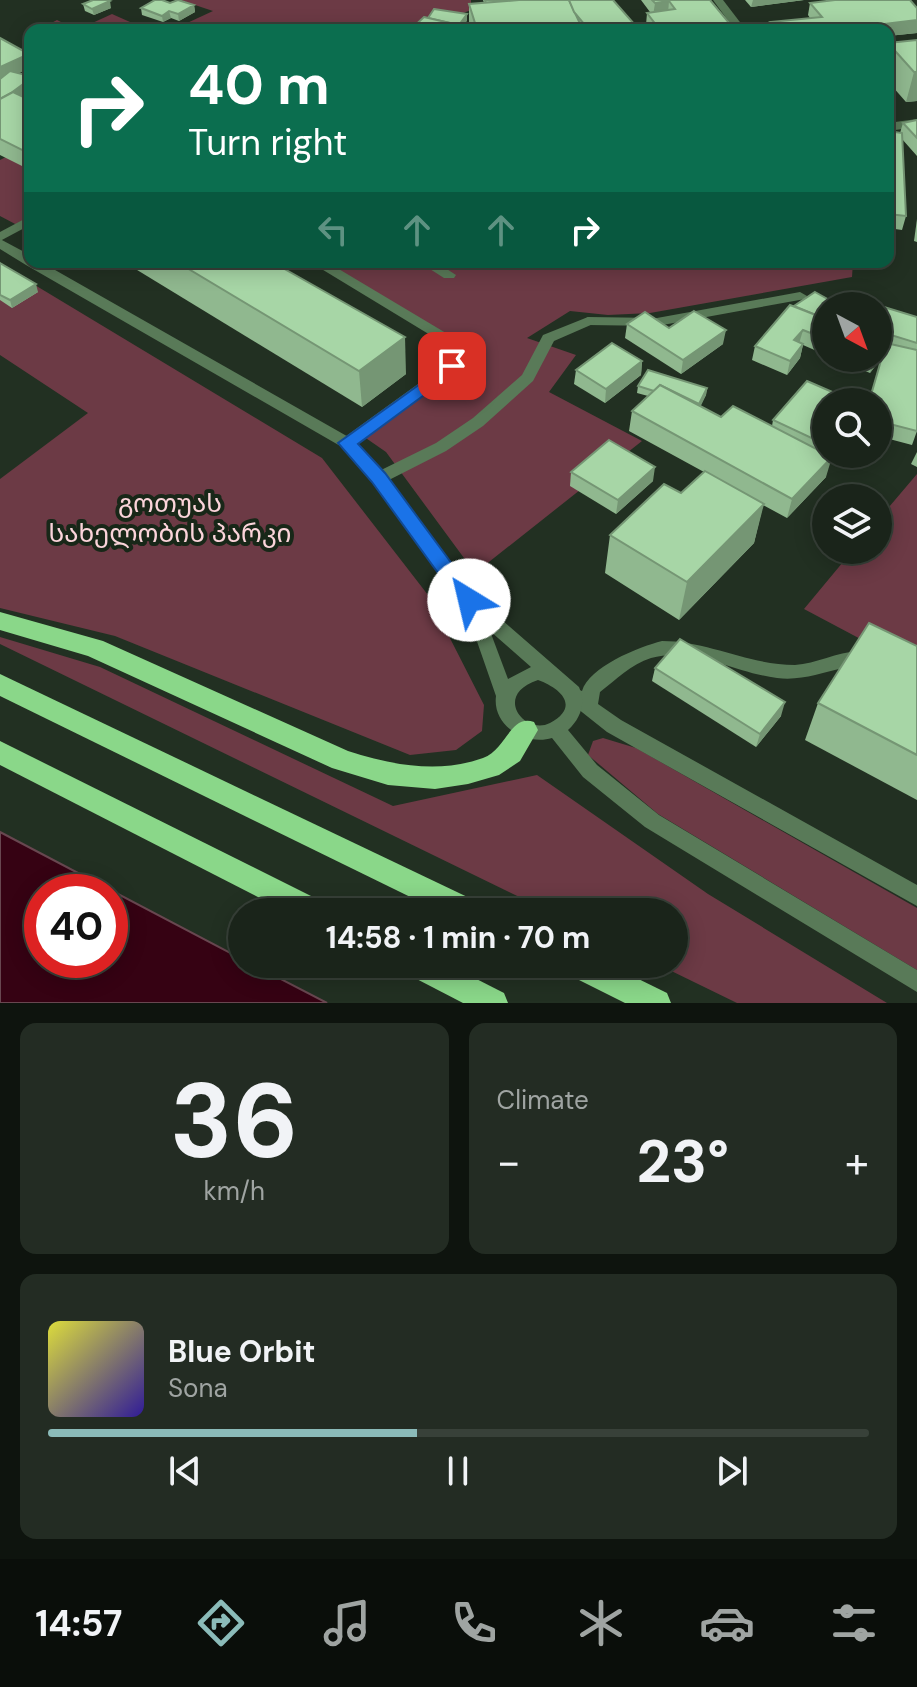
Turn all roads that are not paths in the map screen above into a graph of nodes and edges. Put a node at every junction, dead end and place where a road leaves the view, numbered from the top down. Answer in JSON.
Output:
{"nodes":[{"id":1,"x":718,"y":0,"type":"edge"},
{"id":2,"x":736,"y":24,"type":"edge"},
{"id":3,"x":917,"y":123,"type":"edge"},
{"id":4,"x":894,"y":126,"type":"edge"},
{"id":5,"x":24,"y":223,"type":"edge"},
{"id":6,"x":0,"y":237,"type":"edge"},
{"id":7,"x":0,"y":243,"type":"edge"},
{"id":8,"x":24,"y":258,"type":"edge"},
{"id":9,"x":41,"y":268,"type":"edge"},
{"id":10,"x":327,"y":268,"type":"edge"},
{"id":11,"x":437,"y":268,"type":"edge"},
{"id":12,"x":449,"y":275,"type":"dead end"},
{"id":13,"x":800,"y":296,"type":"dead end"},
{"id":14,"x":347,"y":443,"type":"junction"},
{"id":15,"x":379,"y":478,"type":"junction"},
{"id":16,"x":473,"y":605,"type":"junction"},
{"id":17,"x":0,"y":621,"type":"edge"},
{"id":18,"x":891,"y":665,"type":"edge"},
{"id":19,"x":553,"y":676,"type":"junction"},
{"id":20,"x":0,"y":684,"type":"edge"},
{"id":21,"x":505,"y":696,"type":"junction"},
{"id":22,"x":581,"y":700,"type":"junction"},
{"id":23,"x":525,"y":730,"type":"junction"},
{"id":24,"x":557,"y":730,"type":"junction"},
{"id":25,"x":0,"y":752,"type":"edge"},
{"id":26,"x":917,"y":896,"type":"edge"},
{"id":27,"x":287,"y":898,"type":"edge"},
{"id":28,"x":441,"y":898,"type":"edge"},
{"id":29,"x":444,"y":978,"type":"edge"},
{"id":30,"x":605,"y":978,"type":"edge"},
{"id":31,"x":917,"y":982,"type":"edge"},
{"id":32,"x":493,"y":1003,"type":"edge"},
{"id":33,"x":656,"y":1003,"type":"edge"}],
"edges":[{"from":1,"to":2,"type":"street"},
{"from":3,"to":4,"type":"street"},
{"from":5,"to":6,"type":"street"},
{"from":7,"to":8,"type":"street"},
{"from":9,"to":14,"type":"street"},
{"from":10,"to":14,"type":"street"},
{"from":11,"to":12,"type":"street"},
{"from":13,"to":15,"type":"street"},
{"from":14,"to":15,"type":"street"},
{"from":15,"to":16,"type":"street"},
{"from":16,"to":19,"type":"street"},
{"from":16,"to":21,"type":"street"},
{"from":17,"to":23,"type":"highway"},
{"from":18,"to":22,"type":"street"},
{"from":19,"to":21,"type":"street"},
{"from":19,"to":22,"type":"street"},
{"from":20,"to":28,"type":"highway"},
{"from":21,"to":23,"type":"street"},
{"from":22,"to":24,"type":"street"},
{"from":22,"to":26,"type":"street"},
{"from":23,"to":24,"type":"street"},
{"from":24,"to":31,"type":"street"},
{"from":25,"to":27,"type":"highway"},
{"from":29,"to":32,"type":"highway"},
{"from":30,"to":33,"type":"highway"}]}
